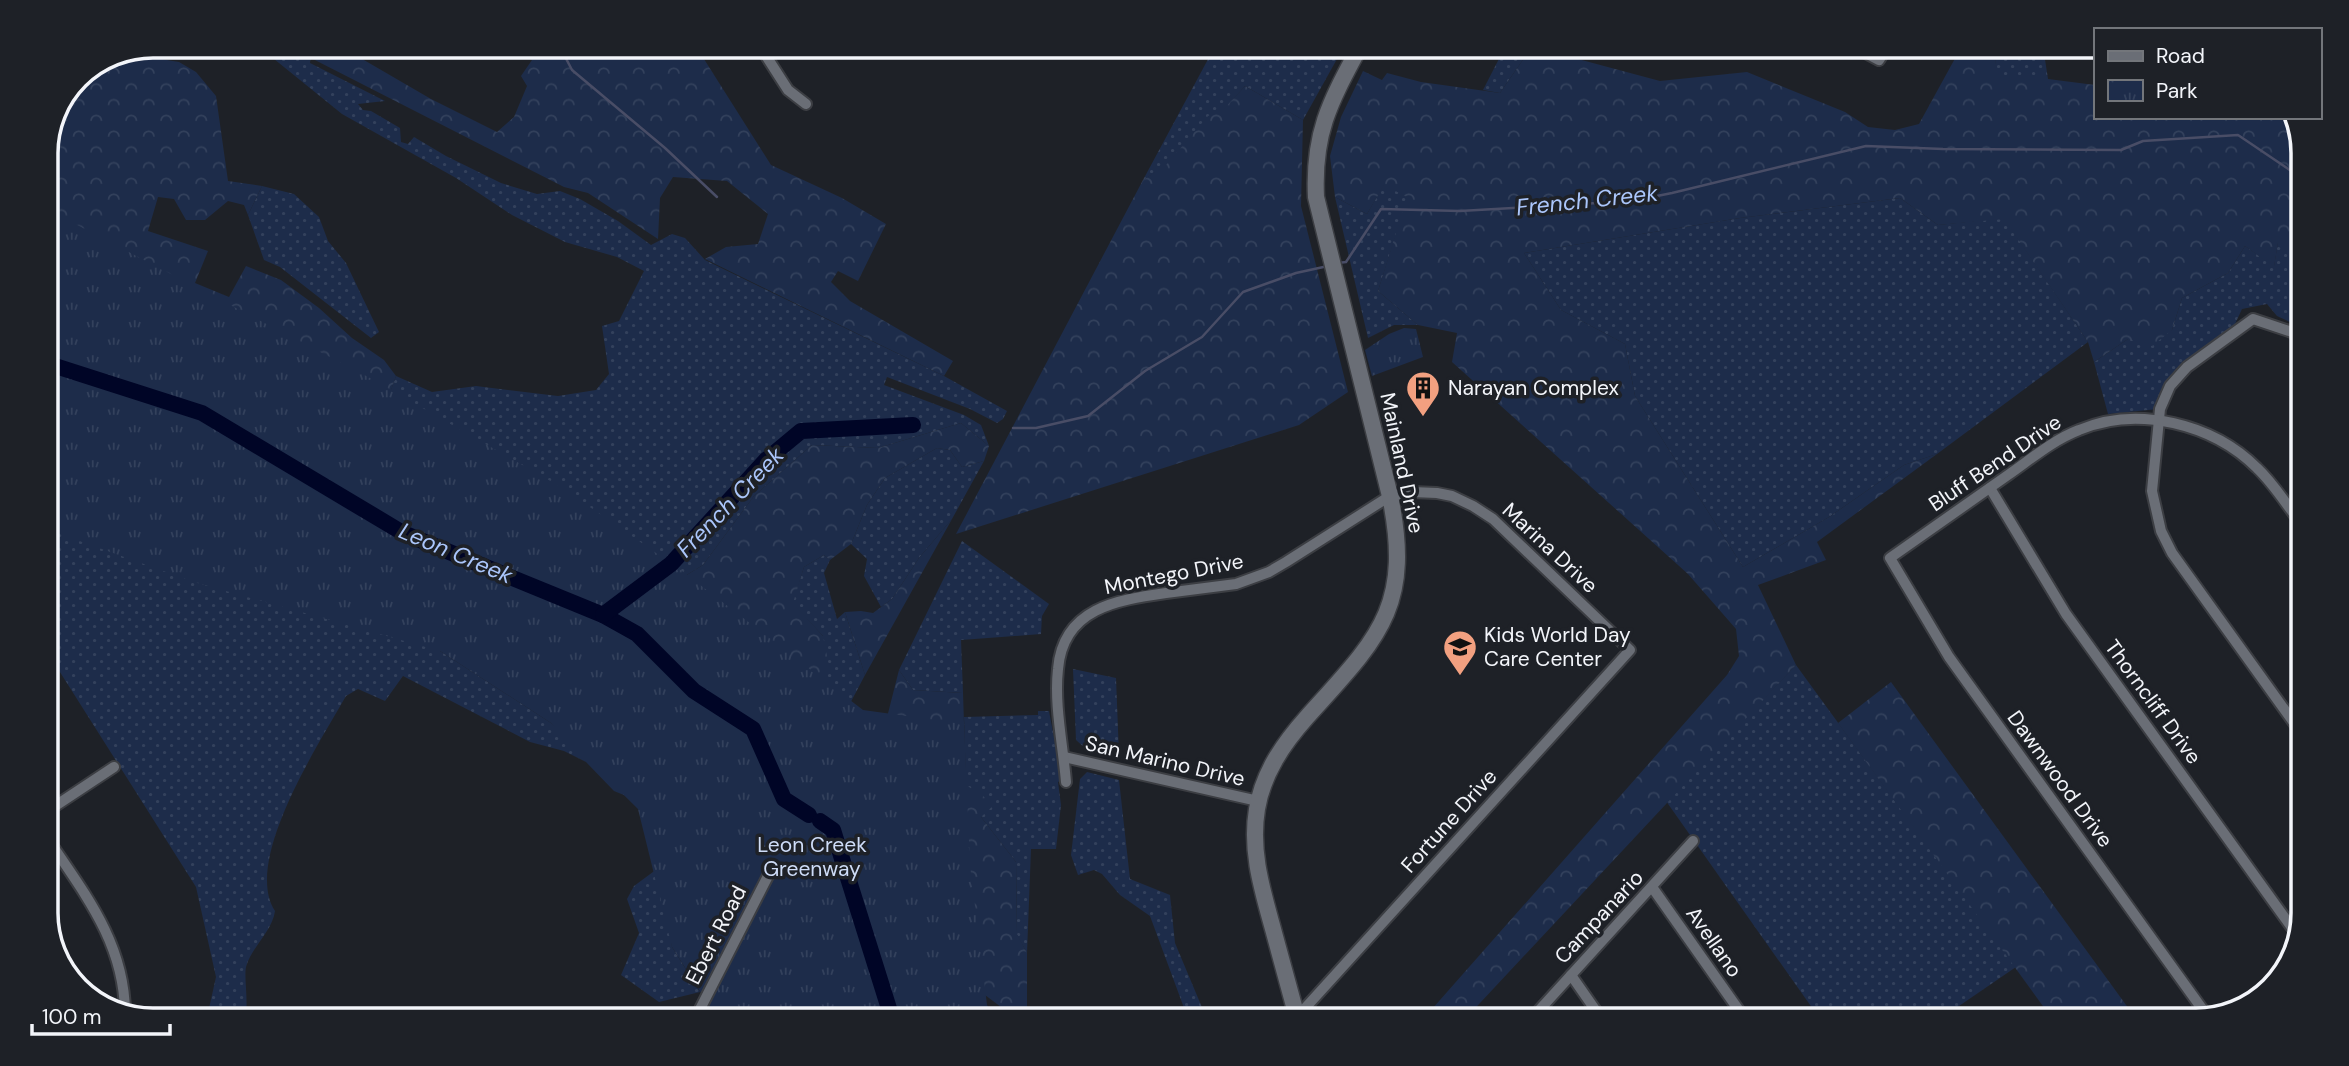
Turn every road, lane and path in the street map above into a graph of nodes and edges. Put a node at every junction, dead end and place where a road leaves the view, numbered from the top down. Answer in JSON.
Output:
{"nodes":[{"id":1,"x":767,"y":58,"type":"edge"},
{"id":2,"x":1354,"y":58,"type":"edge"},
{"id":3,"x":806,"y":104,"type":"dead end"},
{"id":4,"x":2291,"y":332,"type":"edge"},
{"id":5,"x":2158,"y":421,"type":"junction"},
{"id":6,"x":1990,"y":488,"type":"junction"},
{"id":7,"x":1390,"y":496,"type":"junction"},
{"id":8,"x":2291,"y":510,"type":"edge"},
{"id":9,"x":1890,"y":558,"type":"joint"},
{"id":10,"x":1630,"y":650,"type":"joint"},
{"id":11,"x":2291,"y":719,"type":"edge"},
{"id":12,"x":1064,"y":757,"type":"junction"},
{"id":13,"x":114,"y":767,"type":"dead end"},
{"id":14,"x":1066,"y":782,"type":"dead end"},
{"id":15,"x":1258,"y":802,"type":"junction"},
{"id":16,"x":58,"y":804,"type":"edge"},
{"id":17,"x":1693,"y":841,"type":"dead end"},
{"id":18,"x":58,"y":855,"type":"edge"},
{"id":19,"x":769,"y":874,"type":"dead end"},
{"id":20,"x":1652,"y":887,"type":"junction"},
{"id":21,"x":2290,"y":925,"type":"edge"},
{"id":22,"x":1571,"y":975,"type":"junction"},
{"id":23,"x":124,"y":1003,"type":"edge"},
{"id":24,"x":700,"y":1008,"type":"edge"},
{"id":25,"x":1295,"y":1008,"type":"edge"},
{"id":26,"x":1305,"y":1008,"type":"edge"},
{"id":27,"x":1541,"y":1008,"type":"edge"},
{"id":28,"x":1594,"y":1008,"type":"edge"},
{"id":29,"x":1737,"y":1008,"type":"edge"},
{"id":30,"x":2201,"y":1008,"type":"edge"}],
"edges":[{"from":1,"to":3,"type":"street"},
{"from":2,"to":7,"type":"main road","name":"Mainland Drive"},
{"from":4,"to":5,"type":"street"},
{"from":5,"to":6,"type":"street","name":"Bluff Bend Drive"},
{"from":5,"to":8,"type":"street","name":"Bluff Bend Drive"},
{"from":5,"to":11,"type":"street"},
{"from":6,"to":9,"type":"street","name":"Bluff Bend Drive"},
{"from":6,"to":21,"type":"street","name":"Thorncliff Drive"},
{"from":7,"to":10,"type":"street","name":"Marina Drive"},
{"from":7,"to":12,"type":"street","name":"Montego Drive"},
{"from":7,"to":15,"type":"main road","name":"Mainland Drive"},
{"from":9,"to":30,"type":"street","name":"Dawnwood Drive"},
{"from":10,"to":26,"type":"street","name":"Fortune Drive"},
{"from":12,"to":14,"type":"street"},
{"from":12,"to":15,"type":"street","name":"San Marino Drive"},
{"from":13,"to":16,"type":"street"},
{"from":15,"to":25,"type":"main road","name":"Mainland Drive"},
{"from":17,"to":20,"type":"street","name":"Campanario"},
{"from":18,"to":23,"type":"street"},
{"from":19,"to":24,"type":"street","name":"Ebert Road"},
{"from":20,"to":22,"type":"street","name":"Campanario"},
{"from":20,"to":29,"type":"street","name":"Avellano"},
{"from":22,"to":27,"type":"street","name":"Campanario"},
{"from":22,"to":28,"type":"street"}]}
